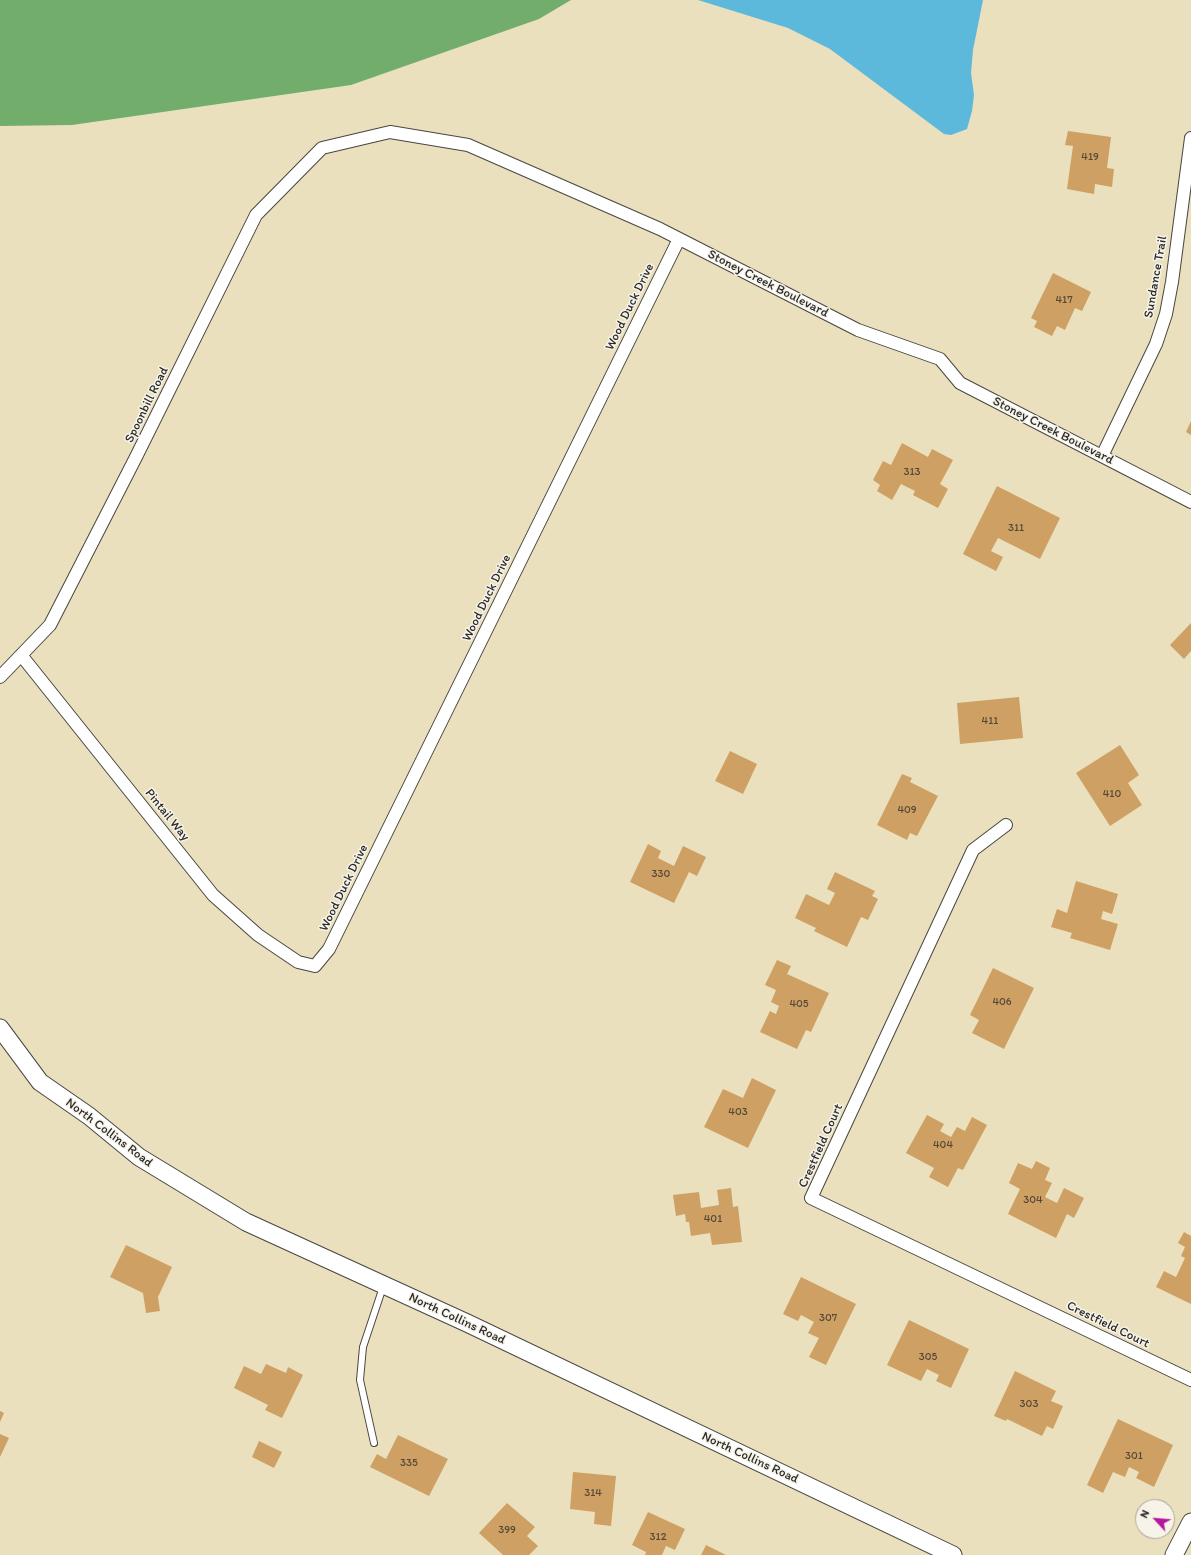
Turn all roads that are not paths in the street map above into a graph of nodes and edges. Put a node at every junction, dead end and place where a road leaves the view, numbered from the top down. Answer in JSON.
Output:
{"nodes":[{"id":1,"x":1191,"y":138,"type":"edge"},
{"id":2,"x":322,"y":148,"type":"joint"},
{"id":3,"x":679,"y":239,"type":"junction"},
{"id":4,"x":1102,"y":456,"type":"junction"},
{"id":5,"x":1191,"y":502,"type":"edge"},
{"id":6,"x":21,"y":655,"type":"junction"},
{"id":7,"x":0,"y":677,"type":"edge"},
{"id":8,"x":1006,"y":825,"type":"dead end"},
{"id":9,"x":315,"y":966,"type":"joint"},
{"id":10,"x":0,"y":1028,"type":"edge"},
{"id":11,"x":384,"y":1285,"type":"junction"},
{"id":12,"x":1191,"y":1380,"type":"edge"},
{"id":13,"x":374,"y":1443,"type":"dead end"},
{"id":14,"x":1191,"y":1522,"type":"edge"},
{"id":15,"x":953,"y":1555,"type":"edge"},
{"id":16,"x":1174,"y":1555,"type":"edge"}],
"edges":[{"from":1,"to":4,"type":"street","name":"Sundance Trail"},
{"from":2,"to":3,"type":"street","name":"Stoney Creek Boulevard"},
{"from":2,"to":6,"type":"street","name":"Spoonbill Road"},
{"from":3,"to":4,"type":"street","name":"Stoney Creek Boulevard"},
{"from":3,"to":9,"type":"street","name":"Wood Duck Drive"},
{"from":4,"to":5,"type":"street","name":"Stoney Creek Boulevard"},
{"from":6,"to":7,"type":"street","name":"Spoonbill Road"},
{"from":6,"to":9,"type":"street","name":"Pintail Way"},
{"from":8,"to":12,"type":"street","name":"Crestfield Court"},
{"from":10,"to":11,"type":"street","name":"North Collins Road"},
{"from":11,"to":13,"type":"lane"},
{"from":11,"to":15,"type":"street","name":"North Collins Road"},
{"from":14,"to":16,"type":"street"}]}
